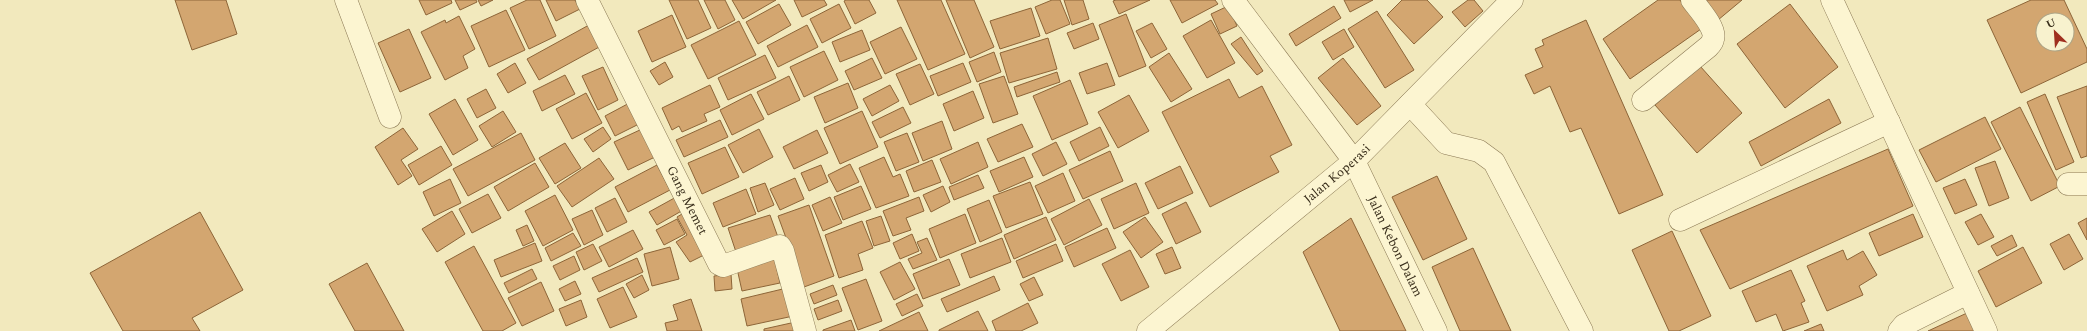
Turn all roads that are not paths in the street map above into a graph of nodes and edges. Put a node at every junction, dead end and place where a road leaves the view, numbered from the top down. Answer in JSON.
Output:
{"nodes":[{"id":1,"x":346,"y":0,"type":"edge"},
{"id":2,"x":587,"y":0,"type":"edge"},
{"id":3,"x":1233,"y":0,"type":"edge"},
{"id":4,"x":1512,"y":0,"type":"edge"},
{"id":5,"x":1692,"y":0,"type":"edge"},
{"id":6,"x":1832,"y":0,"type":"edge"},
{"id":7,"x":1642,"y":100,"type":"dead end"},
{"id":8,"x":1410,"y":104,"type":"junction"},
{"id":9,"x":390,"y":117,"type":"dead end"},
{"id":10,"x":1889,"y":122,"type":"junction"},
{"id":11,"x":1354,"y":161,"type":"junction"},
{"id":12,"x":1680,"y":220,"type":"dead end"},
{"id":13,"x":1968,"y":293,"type":"junction"},
{"id":14,"x":806,"y":331,"type":"edge"},
{"id":15,"x":1148,"y":331,"type":"edge"},
{"id":16,"x":1436,"y":331,"type":"edge"},
{"id":17,"x":1582,"y":331,"type":"edge"},
{"id":18,"x":1899,"y":331,"type":"edge"},
{"id":19,"x":1986,"y":331,"type":"edge"}],
"edges":[{"from":1,"to":9,"type":"street"},
{"from":2,"to":14,"type":"street","name":"Gang Memet"},
{"from":3,"to":11,"type":"street","name":"Jalan Kebon Dalam"},
{"from":4,"to":8,"type":"street","name":"Jalan Koperasi"},
{"from":5,"to":7,"type":"street"},
{"from":6,"to":10,"type":"street"},
{"from":8,"to":11,"type":"street","name":"Jalan Koperasi"},
{"from":8,"to":17,"type":"street"},
{"from":10,"to":12,"type":"street"},
{"from":10,"to":13,"type":"street"},
{"from":11,"to":15,"type":"street","name":"Jalan Koperasi"},
{"from":11,"to":16,"type":"street","name":"Jalan Kebon Dalam"},
{"from":13,"to":18,"type":"street"},
{"from":13,"to":19,"type":"street"}]}
